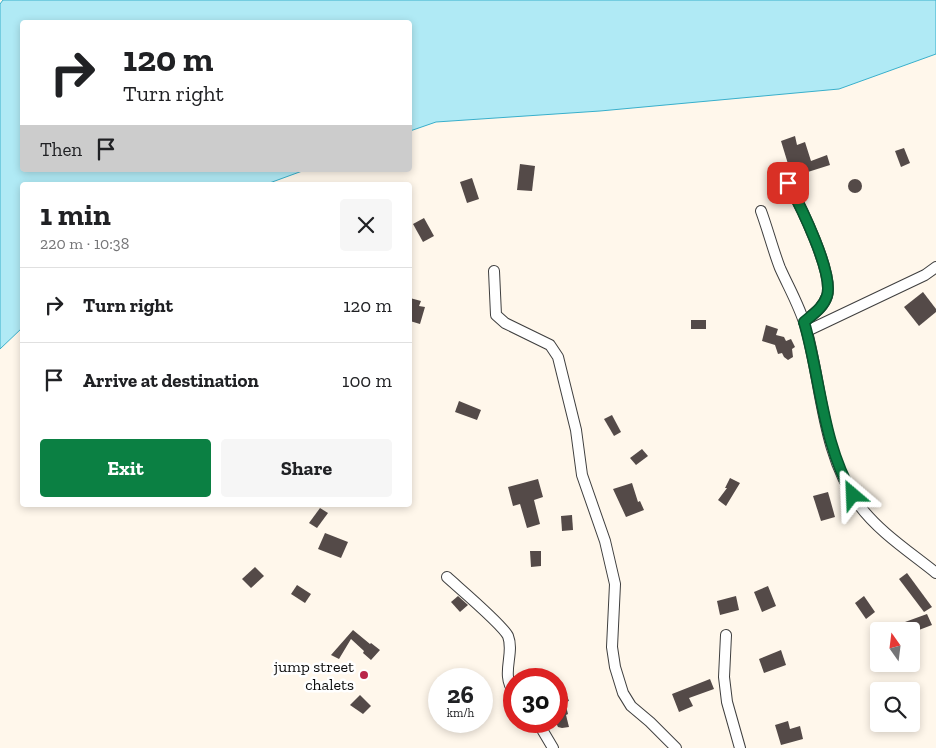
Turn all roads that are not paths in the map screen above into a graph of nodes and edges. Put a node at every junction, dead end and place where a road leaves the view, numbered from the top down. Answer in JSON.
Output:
{"nodes":[{"id":1,"x":788,"y":183,"type":"dead end"},
{"id":2,"x":761,"y":210,"type":"dead end"},
{"id":3,"x":936,"y":267,"type":"edge"},
{"id":4,"x":494,"y":271,"type":"dead end"},
{"id":5,"x":805,"y":327,"type":"junction"},
{"id":6,"x":936,"y":573,"type":"edge"},
{"id":7,"x":448,"y":577,"type":"dead end"},
{"id":8,"x":726,"y":635,"type":"dead end"},
{"id":9,"x":507,"y":668,"type":"edge"},
{"id":10,"x":544,"y":733,"type":"edge"},
{"id":11,"x":553,"y":748,"type":"edge"},
{"id":12,"x":676,"y":748,"type":"edge"},
{"id":13,"x":740,"y":748,"type":"edge"}],
"edges":[{"from":1,"to":5,"type":"street"},
{"from":2,"to":5,"type":"street"},
{"from":3,"to":5,"type":"street"},
{"from":4,"to":12,"type":"street"},
{"from":5,"to":6,"type":"street"},
{"from":7,"to":9,"type":"street"},
{"from":8,"to":13,"type":"street"},
{"from":10,"to":11,"type":"street"}]}
